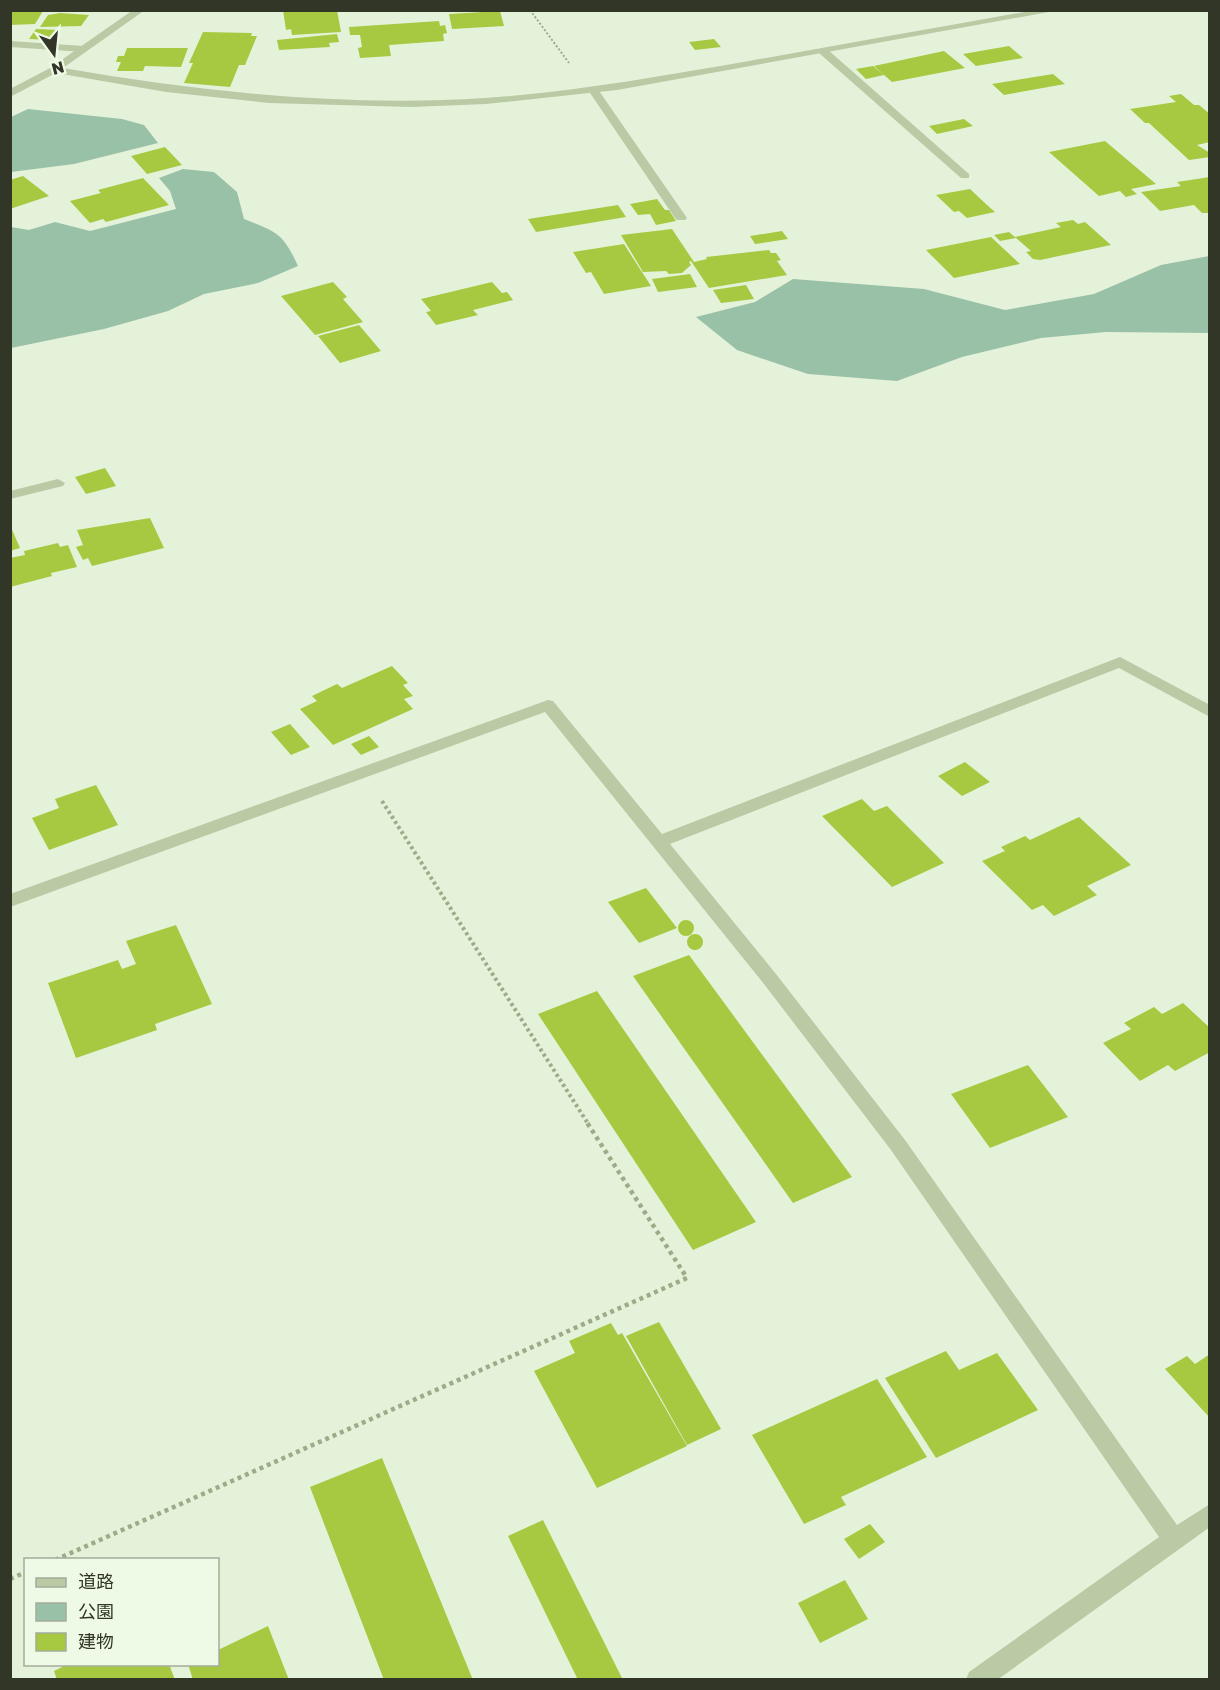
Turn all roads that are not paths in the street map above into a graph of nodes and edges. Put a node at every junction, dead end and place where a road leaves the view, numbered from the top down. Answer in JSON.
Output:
{"nodes":[{"id":1,"x":140,"y":10,"type":"edge"},
{"id":2,"x":1055,"y":10,"type":"edge"},
{"id":3,"x":10,"y":44,"type":"edge"},
{"id":4,"x":84,"y":49,"type":"junction"},
{"id":5,"x":823,"y":51,"type":"junction"},
{"id":6,"x":54,"y":70,"type":"junction"},
{"id":7,"x":590,"y":91,"type":"junction"},
{"id":8,"x":10,"y":94,"type":"edge"},
{"id":9,"x":965,"y":176,"type":"dead end"},
{"id":10,"x":681,"y":218,"type":"dead end"},
{"id":11,"x":58,"y":483,"type":"dead end"},
{"id":12,"x":10,"y":495,"type":"edge"},
{"id":13,"x":1209,"y":712,"type":"edge"},
{"id":14,"x":660,"y":841,"type":"junction"},
{"id":15,"x":10,"y":901,"type":"edge"},
{"id":16,"x":1209,"y":1514,"type":"edge"},
{"id":17,"x":1173,"y":1538,"type":"junction"},
{"id":18,"x":976,"y":1680,"type":"edge"}],
"edges":[{"from":1,"to":4,"type":"street"},
{"from":2,"to":5,"type":"street"},
{"from":3,"to":4,"type":"street"},
{"from":4,"to":6,"type":"street"},
{"from":5,"to":7,"type":"street"},
{"from":5,"to":9,"type":"street"},
{"from":6,"to":7,"type":"street"},
{"from":6,"to":8,"type":"street"},
{"from":7,"to":10,"type":"street"},
{"from":11,"to":12,"type":"street"},
{"from":13,"to":14,"type":"street"},
{"from":14,"to":15,"type":"street"},
{"from":14,"to":17,"type":"street"},
{"from":16,"to":17,"type":"street"},
{"from":17,"to":18,"type":"street"}]}
